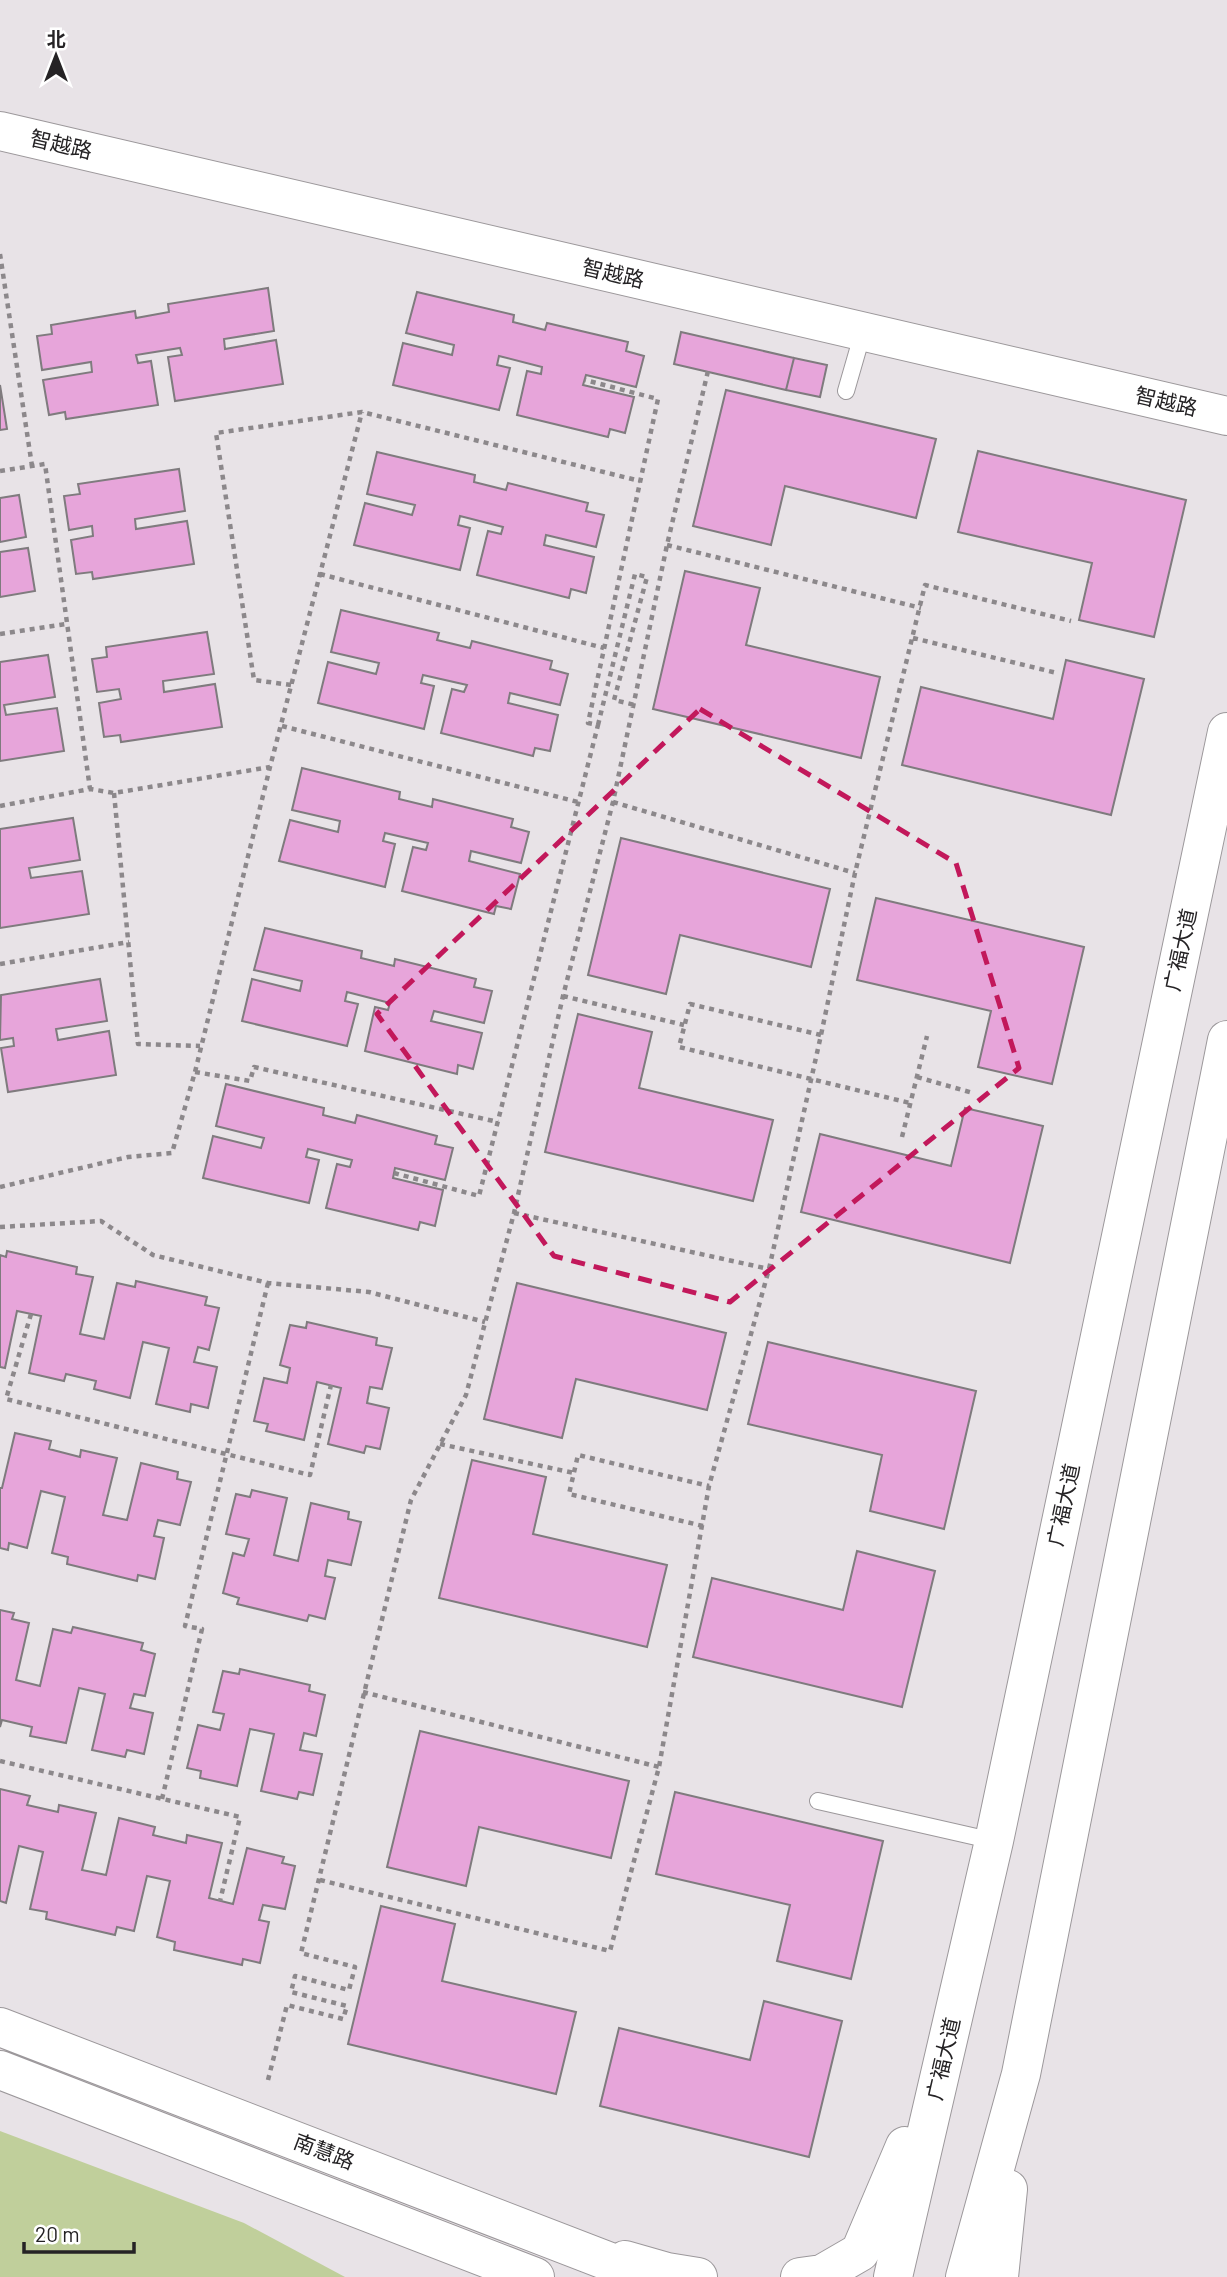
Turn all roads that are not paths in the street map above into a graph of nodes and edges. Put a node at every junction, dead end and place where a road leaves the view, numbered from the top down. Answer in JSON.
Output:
{"nodes":[{"id":1,"x":0,"y":131,"type":"edge"},
{"id":2,"x":863,"y":332,"type":"junction"},
{"id":3,"x":846,"y":391,"type":"dead end"},
{"id":4,"x":1227,"y":416,"type":"edge"},
{"id":5,"x":1227,"y":732,"type":"edge"},
{"id":6,"x":1227,"y":1040,"type":"edge"},
{"id":7,"x":818,"y":1801,"type":"dead end"},
{"id":8,"x":994,"y":1841,"type":"junction"},
{"id":9,"x":0,"y":2027,"type":"edge"},
{"id":10,"x":944,"y":2058,"type":"junction"},
{"id":11,"x":0,"y":2070,"type":"edge"},
{"id":12,"x":1021,"y":2074,"type":"junction"},
{"id":13,"x":365,"y":2210,"type":"junction"},
{"id":14,"x":544,"y":2236,"type":"junction"},
{"id":15,"x":490,"y":2277,"type":"edge"},
{"id":16,"x":535,"y":2277,"type":"edge"},
{"id":17,"x":649,"y":2277,"type":"edge"},
{"id":18,"x":698,"y":2277,"type":"edge"},
{"id":19,"x":800,"y":2277,"type":"edge"},
{"id":20,"x":893,"y":2277,"type":"edge"},
{"id":21,"x":965,"y":2277,"type":"edge"},
{"id":22,"x":999,"y":2277,"type":"edge"}],
"edges":[{"from":1,"to":2,"type":"main road","name":"智越路"},
{"from":2,"to":3,"type":"lane"},
{"from":2,"to":4,"type":"main road","name":"智越路"},
{"from":5,"to":8,"type":"main road","name":"广福大道"},
{"from":6,"to":12,"type":"main road"},
{"from":7,"to":8,"type":"lane"},
{"from":8,"to":10,"type":"main road","name":"广福大道"},
{"from":9,"to":14,"type":"main road","name":"南慧路"},
{"from":10,"to":19,"type":"main road"},
{"from":10,"to":20,"type":"main road","name":"广福大道"},
{"from":11,"to":13,"type":"main road","name":"南慧路"},
{"from":12,"to":21,"type":"main road"},
{"from":12,"to":22,"type":"main road"},
{"from":13,"to":15,"type":"main road"},
{"from":13,"to":16,"type":"main road","name":"南慧路"},
{"from":14,"to":17,"type":"main road","name":"南慧路"},
{"from":14,"to":18,"type":"main road"}]}
